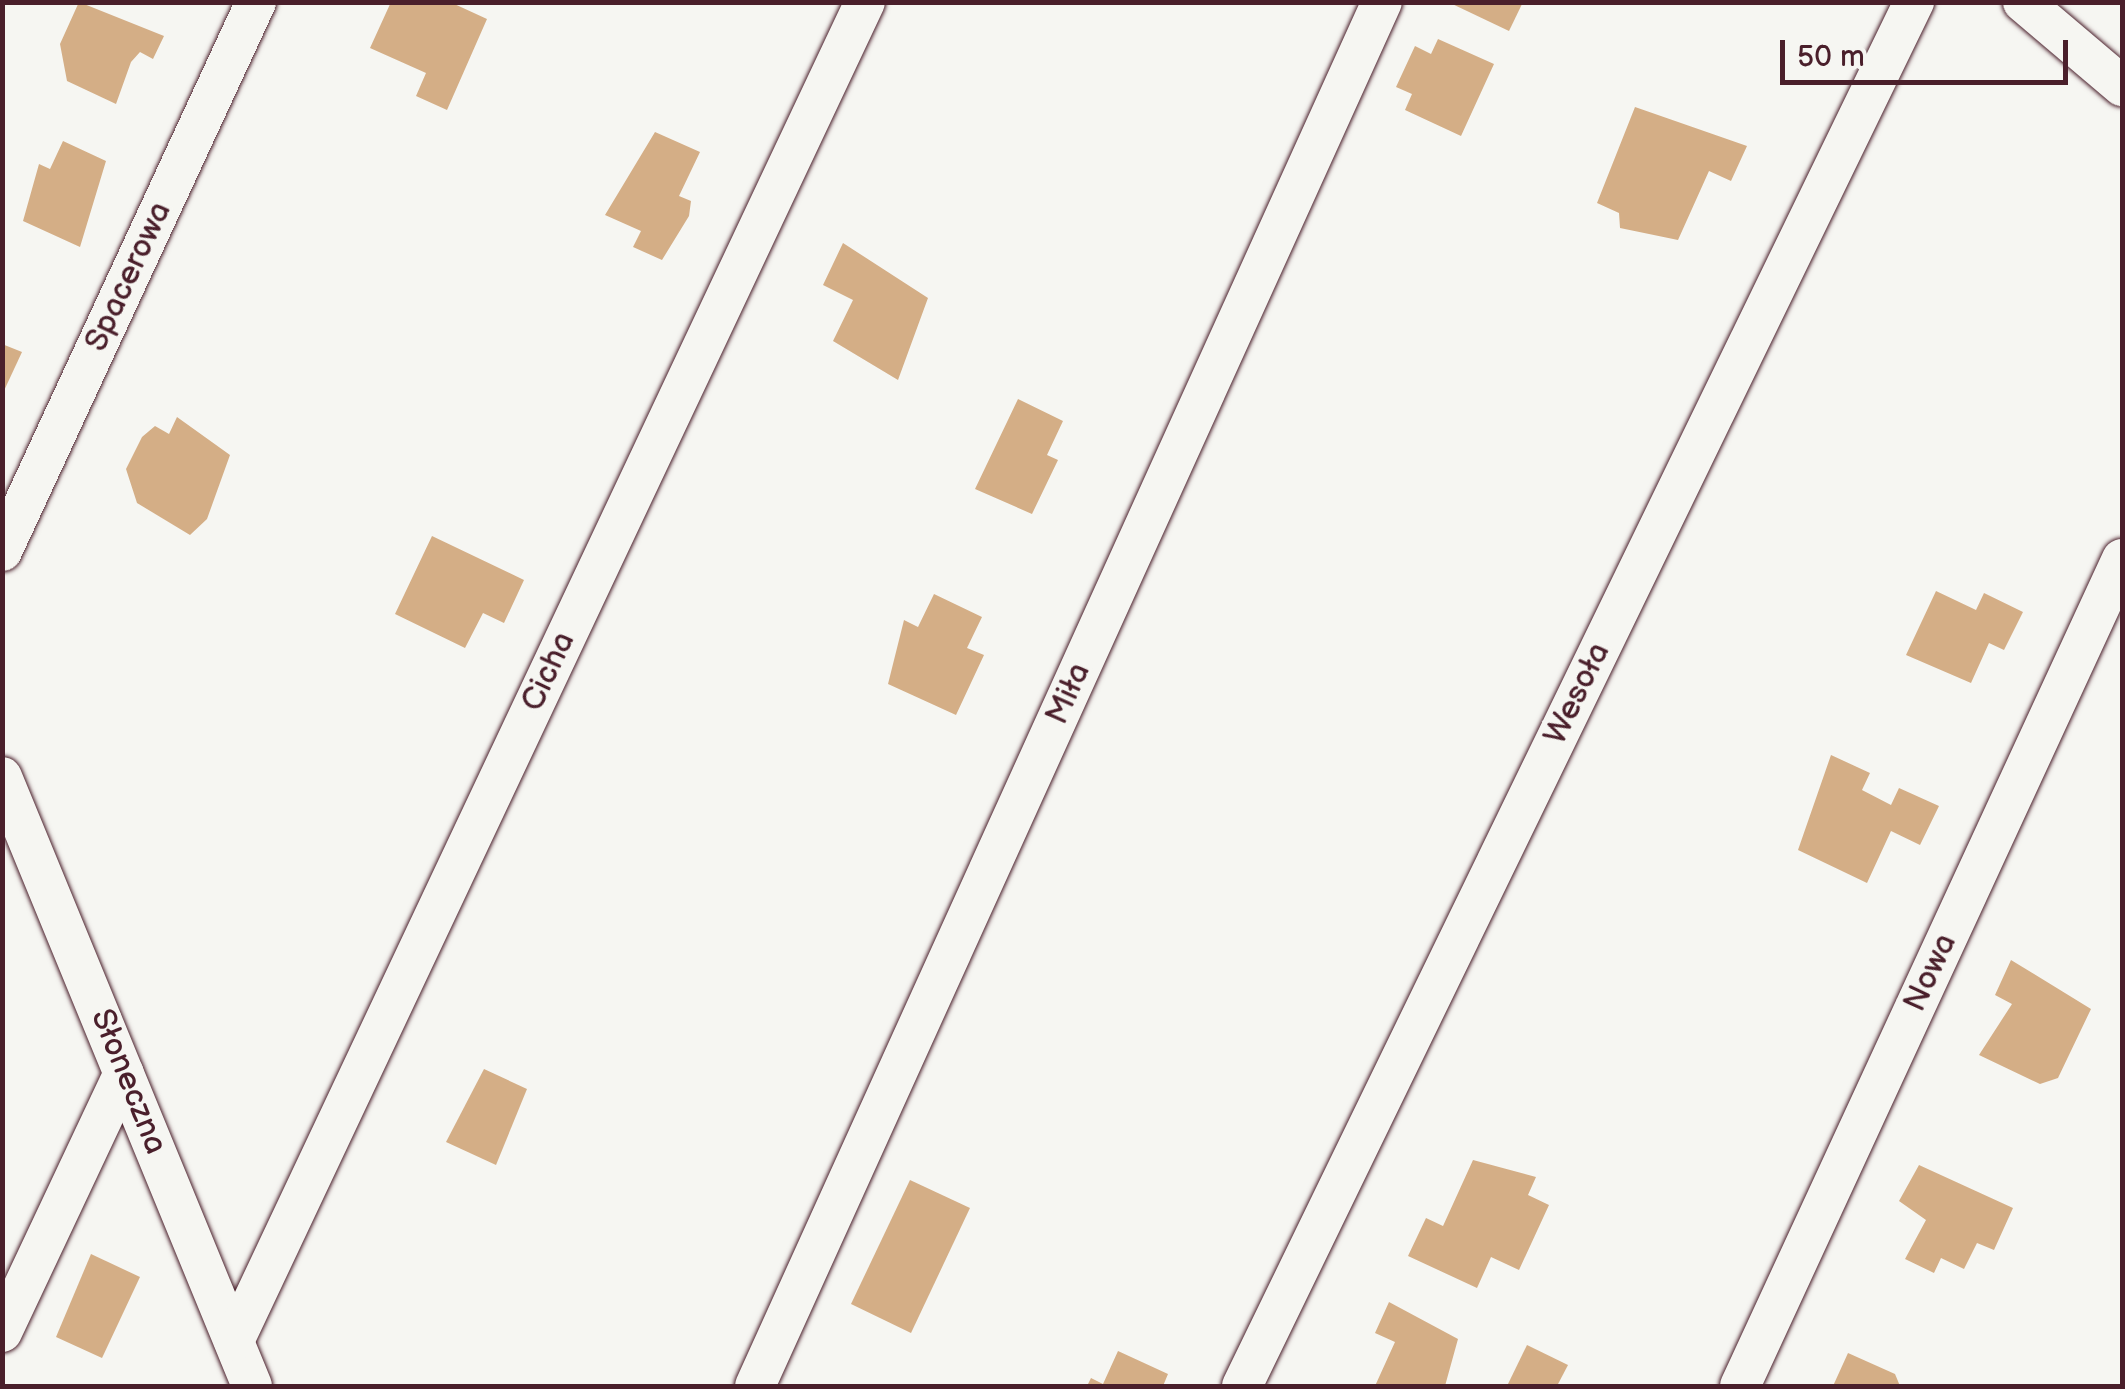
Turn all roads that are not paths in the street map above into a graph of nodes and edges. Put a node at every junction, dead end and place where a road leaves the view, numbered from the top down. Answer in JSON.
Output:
{"nodes":[{"id":1,"x":256,"y":2,"type":"edge"},
{"id":2,"x":865,"y":2,"type":"edge"},
{"id":3,"x":1382,"y":2,"type":"edge"},
{"id":4,"x":1914,"y":2,"type":"edge"},
{"id":5,"x":2023,"y":2,"type":"edge"},
{"id":6,"x":2122,"y":86,"type":"edge"},
{"id":7,"x":2,"y":551,"type":"edge"},
{"id":8,"x":2122,"y":559,"type":"edge"},
{"id":9,"x":2,"y":778,"type":"edge"},
{"id":10,"x":124,"y":1073,"type":"junction"},
{"id":11,"x":2,"y":1332,"type":"edge"},
{"id":12,"x":234,"y":1341,"type":"junction"},
{"id":13,"x":252,"y":1386,"type":"edge"},
{"id":14,"x":755,"y":1386,"type":"edge"},
{"id":15,"x":1242,"y":1386,"type":"edge"},
{"id":16,"x":1740,"y":1386,"type":"edge"}],
"edges":[{"from":1,"to":7,"type":"street","name":"Spacerowa"},
{"from":2,"to":12,"type":"street","name":"Cicha"},
{"from":3,"to":14,"type":"street","name":"Miła"},
{"from":4,"to":15,"type":"street","name":"Wesoła"},
{"from":5,"to":6,"type":"street"},
{"from":8,"to":16,"type":"street","name":"Nowa"},
{"from":9,"to":10,"type":"street","name":"Słoneczna"},
{"from":10,"to":11,"type":"street"},
{"from":10,"to":12,"type":"street","name":"Słoneczna"},
{"from":12,"to":13,"type":"street","name":"Słoneczna"}]}
